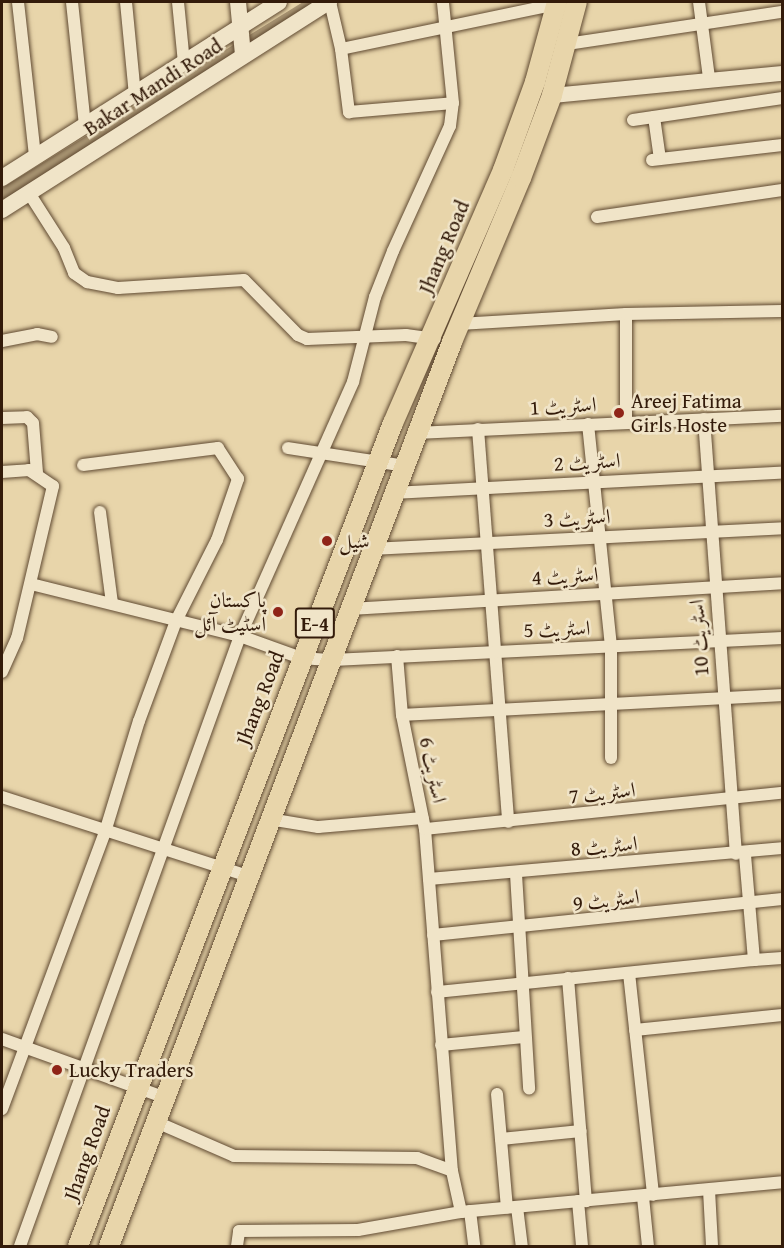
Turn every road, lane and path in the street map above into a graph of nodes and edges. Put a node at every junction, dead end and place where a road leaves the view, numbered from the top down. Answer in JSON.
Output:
{"nodes":[{"id":1,"x":18,"y":2,"type":"edge"},
{"id":2,"x":72,"y":2,"type":"edge"},
{"id":3,"x":126,"y":2,"type":"edge"},
{"id":4,"x":178,"y":2,"type":"edge"},
{"id":5,"x":238,"y":2,"type":"edge"},
{"id":6,"x":279,"y":2,"type":"edge"},
{"id":7,"x":330,"y":2,"type":"edge"},
{"id":8,"x":443,"y":2,"type":"edge"},
{"id":9,"x":577,"y":2,"type":"edge"},
{"id":10,"x":699,"y":2,"type":"edge"},
{"id":11,"x":556,"y":3,"type":"edge"},
{"id":12,"x":261,"y":7,"type":"edge"},
{"id":13,"x":783,"y":12,"type":"edge"},
{"id":14,"x":702,"y":24,"type":"junction"},
{"id":15,"x":240,"y":27,"type":"junction"},
{"id":16,"x":446,"y":29,"type":"junction"},
{"id":17,"x":265,"y":41,"type":"junction"},
{"id":18,"x":567,"y":44,"type":"junction"},
{"id":19,"x":341,"y":49,"type":"junction"},
{"id":20,"x":243,"y":56,"type":"junction"},
{"id":21,"x":184,"y":63,"type":"junction"},
{"id":22,"x":783,"y":73,"type":"edge"},
{"id":23,"x":709,"y":78,"type":"junction"},
{"id":24,"x":135,"y":95,"type":"junction"},
{"id":25,"x":552,"y":95,"type":"junction"},
{"id":26,"x":783,"y":98,"type":"edge"},
{"id":27,"x":453,"y":103,"type":"junction"},
{"id":28,"x":654,"y":117,"type":"junction"},
{"id":29,"x":633,"y":120,"type":"dead end"},
{"id":30,"x":85,"y":126,"type":"junction"},
{"id":31,"x":783,"y":146,"type":"edge"},
{"id":32,"x":35,"y":158,"type":"junction"},
{"id":33,"x":2,"y":178,"type":"edge"},
{"id":34,"x":783,"y":190,"type":"edge"},
{"id":35,"x":29,"y":193,"type":"junction"},
{"id":36,"x":2,"y":210,"type":"edge"},
{"id":37,"x":597,"y":217,"type":"dead end"},
{"id":38,"x":783,"y":311,"type":"edge"},
{"id":39,"x":626,"y":314,"type":"junction"},
{"id":40,"x":459,"y":324,"type":"junction"},
{"id":41,"x":52,"y":336,"type":"dead end"},
{"id":42,"x":366,"y":336,"type":"junction"},
{"id":43,"x":431,"y":338,"type":"junction"},
{"id":44,"x":2,"y":341,"type":"edge"},
{"id":45,"x":452,"y":342,"type":"junction"},
{"id":46,"x":783,"y":416,"type":"edge"},
{"id":47,"x":2,"y":418,"type":"edge"},
{"id":48,"x":704,"y":419,"type":"junction"},
{"id":49,"x":626,"y":423,"type":"junction"},
{"id":50,"x":588,"y":424,"type":"junction"},
{"id":51,"x":478,"y":429,"type":"junction"},
{"id":52,"x":417,"y":433,"type":"junction"},
{"id":53,"x":288,"y":448,"type":"dead end"},
{"id":54,"x":321,"y":452,"type":"junction"},
{"id":55,"x":379,"y":460,"type":"junction"},
{"id":56,"x":83,"y":465,"type":"dead end"},
{"id":57,"x":405,"y":466,"type":"junction"},
{"id":58,"x":2,"y":472,"type":"edge"},
{"id":59,"x":37,"y":473,"type":"junction"},
{"id":60,"x":783,"y":473,"type":"edge"},
{"id":61,"x":710,"y":476,"type":"junction"},
{"id":62,"x":594,"y":481,"type":"junction"},
{"id":63,"x":483,"y":487,"type":"junction"},
{"id":64,"x":394,"y":493,"type":"junction"},
{"id":65,"x":100,"y":512,"type":"dead end"},
{"id":66,"x":783,"y":528,"type":"edge"},
{"id":67,"x":715,"y":534,"type":"junction"},
{"id":68,"x":600,"y":535,"type":"junction"},
{"id":69,"x":487,"y":542,"type":"junction"},
{"id":70,"x":372,"y":549,"type":"junction"},
{"id":71,"x":30,"y":584,"type":"junction"},
{"id":72,"x":783,"y":584,"type":"edge"},
{"id":73,"x":715,"y":589,"type":"junction"},
{"id":74,"x":605,"y":593,"type":"junction"},
{"id":75,"x":491,"y":600,"type":"junction"},
{"id":76,"x":112,"y":603,"type":"junction"},
{"id":77,"x":350,"y":609,"type":"junction"},
{"id":78,"x":176,"y":621,"type":"junction"},
{"id":79,"x":240,"y":636,"type":"junction"},
{"id":80,"x":783,"y":638,"type":"edge"},
{"id":81,"x":720,"y":643,"type":"junction"},
{"id":82,"x":611,"y":647,"type":"junction"},
{"id":83,"x":495,"y":651,"type":"junction"},
{"id":84,"x":397,"y":656,"type":"junction"},
{"id":85,"x":301,"y":658,"type":"junction"},
{"id":86,"x":333,"y":660,"type":"junction"},
{"id":87,"x":2,"y":672,"type":"edge"},
{"id":88,"x":783,"y":695,"type":"edge"},
{"id":89,"x":722,"y":699,"type":"junction"},
{"id":90,"x":609,"y":705,"type":"junction"},
{"id":91,"x":499,"y":707,"type":"junction"},
{"id":92,"x":402,"y":714,"type":"junction"},
{"id":93,"x":611,"y":758,"type":"dead end"},
{"id":94,"x":783,"y":793,"type":"edge"},
{"id":95,"x":2,"y":797,"type":"edge"},
{"id":96,"x":733,"y":800,"type":"junction"},
{"id":97,"x":269,"y":819,"type":"junction"},
{"id":98,"x":508,"y":822,"type":"junction"},
{"id":99,"x":424,"y":824,"type":"junction"},
{"id":100,"x":105,"y":832,"type":"junction"},
{"id":101,"x":783,"y":848,"type":"edge"},
{"id":102,"x":164,"y":850,"type":"junction"},
{"id":103,"x":741,"y":854,"type":"junction"},
{"id":104,"x":221,"y":870,"type":"junction"},
{"id":105,"x":516,"y":874,"type":"junction"},
{"id":106,"x":248,"y":876,"type":"junction"},
{"id":107,"x":429,"y":879,"type":"junction"},
{"id":108,"x":783,"y":899,"type":"edge"},
{"id":109,"x":750,"y":904,"type":"junction"},
{"id":110,"x":518,"y":929,"type":"junction"},
{"id":111,"x":433,"y":935,"type":"junction"},
{"id":112,"x":783,"y":958,"type":"edge"},
{"id":113,"x":754,"y":960,"type":"junction"},
{"id":114,"x":629,"y":973,"type":"junction"},
{"id":115,"x":568,"y":978,"type":"junction"},
{"id":116,"x":520,"y":983,"type":"junction"},
{"id":117,"x":437,"y":992,"type":"junction"},
{"id":118,"x":783,"y":1015,"type":"edge"},
{"id":119,"x":635,"y":1030,"type":"junction"},
{"id":120,"x":524,"y":1037,"type":"junction"},
{"id":121,"x":2,"y":1039,"type":"edge"},
{"id":122,"x":441,"y":1045,"type":"junction"},
{"id":123,"x":25,"y":1047,"type":"junction"},
{"id":124,"x":84,"y":1069,"type":"junction"},
{"id":125,"x":137,"y":1087,"type":"junction"},
{"id":126,"x":529,"y":1089,"type":"dead end"},
{"id":127,"x":497,"y":1094,"type":"dead end"},
{"id":128,"x":163,"y":1097,"type":"junction"},
{"id":129,"x":2,"y":1109,"type":"edge"},
{"id":130,"x":154,"y":1121,"type":"junction"},
{"id":131,"x":581,"y":1131,"type":"junction"},
{"id":132,"x":501,"y":1139,"type":"junction"},
{"id":133,"x":452,"y":1171,"type":"junction"},
{"id":134,"x":783,"y":1182,"type":"edge"},
{"id":135,"x":709,"y":1190,"type":"junction"},
{"id":136,"x":648,"y":1196,"type":"junction"},
{"id":137,"x":582,"y":1201,"type":"junction"},
{"id":138,"x":512,"y":1207,"type":"junction"},
{"id":139,"x":466,"y":1211,"type":"junction"},
{"id":140,"x":20,"y":1246,"type":"edge"},
{"id":141,"x":78,"y":1246,"type":"edge"},
{"id":142,"x":109,"y":1246,"type":"edge"},
{"id":143,"x":237,"y":1246,"type":"edge"},
{"id":144,"x":474,"y":1246,"type":"edge"},
{"id":145,"x":522,"y":1246,"type":"edge"},
{"id":146,"x":582,"y":1246,"type":"edge"},
{"id":147,"x":648,"y":1246,"type":"edge"},
{"id":148,"x":712,"y":1246,"type":"edge"}],
"edges":[{"from":1,"to":32,"type":"street"},
{"from":2,"to":30,"type":"street"},
{"from":3,"to":24,"type":"street"},
{"from":4,"to":21,"type":"street"},
{"from":5,"to":15,"type":"main road"},
{"from":6,"to":12,"type":"main road","name":"Bakar Mandi Road"},
{"from":7,"to":17,"type":"main road","name":"Bakar Mandi Road"},
{"from":7,"to":19,"type":"street"},
{"from":8,"to":16,"type":"street"},
{"from":9,"to":18,"type":"highway","name":"Jhang Road","number":"E-4"},
{"from":10,"to":14,"type":"street"},
{"from":11,"to":16,"type":"street"},
{"from":11,"to":43,"type":"highway","name":"Jhang Road","number":"E-4"},
{"from":12,"to":15,"type":"main road","name":"Bakar Mandi Road"},
{"from":12,"to":17,"type":"main road"},
{"from":13,"to":14,"type":"street"},
{"from":14,"to":18,"type":"street"},
{"from":14,"to":23,"type":"street"},
{"from":15,"to":20,"type":"main road"},
{"from":15,"to":21,"type":"main road","name":"Bakar Mandi Road"},
{"from":16,"to":19,"type":"street"},
{"from":16,"to":27,"type":"street"},
{"from":17,"to":20,"type":"main road","name":"Bakar Mandi Road"},
{"from":18,"to":25,"type":"highway","name":"Jhang Road","number":"E-4"},
{"from":19,"to":27,"type":"street"},
{"from":20,"to":35,"type":"main road","name":"Bakar Mandi Road"},
{"from":21,"to":24,"type":"main road","name":"Bakar Mandi Road"},
{"from":22,"to":23,"type":"street"},
{"from":23,"to":25,"type":"street"},
{"from":24,"to":30,"type":"main road","name":"Bakar Mandi Road"},
{"from":25,"to":40,"type":"highway","name":"Jhang Road","number":"E-4"},
{"from":26,"to":28,"type":"street"},
{"from":27,"to":42,"type":"street"},
{"from":28,"to":29,"type":"street"},
{"from":28,"to":31,"type":"street"},
{"from":30,"to":32,"type":"main road","name":"Bakar Mandi Road"},
{"from":32,"to":33,"type":"main road","name":"Bakar Mandi Road"},
{"from":34,"to":37,"type":"street"},
{"from":35,"to":36,"type":"main road","name":"Bakar Mandi Road"},
{"from":35,"to":42,"type":"street"},
{"from":38,"to":39,"type":"street"},
{"from":39,"to":40,"type":"street"},
{"from":39,"to":49,"type":"street"},
{"from":40,"to":45,"type":"highway","name":"Jhang Road","number":"E-4"},
{"from":41,"to":44,"type":"street"},
{"from":42,"to":43,"type":"street"},
{"from":42,"to":54,"type":"street"},
{"from":43,"to":45,"type":"street"},
{"from":43,"to":55,"type":"highway","name":"Jhang Road","number":"E-4"},
{"from":45,"to":52,"type":"highway","name":"Jhang Road","number":"E-4"},
{"from":46,"to":48,"type":"street","name":"اسٹریٹ 1"},
{"from":47,"to":59,"type":"street"},
{"from":48,"to":49,"type":"street","name":"اسٹریٹ 1"},
{"from":48,"to":61,"type":"street","name":"اسٹریٹ 10"},
{"from":49,"to":50,"type":"street","name":"اسٹریٹ 1"},
{"from":50,"to":51,"type":"street","name":"اسٹریٹ 1"},
{"from":50,"to":62,"type":"street"},
{"from":51,"to":52,"type":"street","name":"اسٹریٹ 1"},
{"from":51,"to":63,"type":"street"},
{"from":52,"to":57,"type":"highway","name":"Jhang Road","number":"E-4"},
{"from":53,"to":54,"type":"street"},
{"from":54,"to":55,"type":"street"},
{"from":54,"to":79,"type":"street"},
{"from":55,"to":57,"type":"street"},
{"from":55,"to":85,"type":"highway","name":"Jhang Road","number":"E-4"},
{"from":56,"to":78,"type":"street"},
{"from":57,"to":64,"type":"highway","name":"Jhang Road","number":"E-4"},
{"from":58,"to":59,"type":"street"},
{"from":59,"to":71,"type":"street"},
{"from":60,"to":61,"type":"street","name":"اسٹریٹ 2"},
{"from":61,"to":62,"type":"street","name":"اسٹریٹ 2"},
{"from":61,"to":67,"type":"street","name":"اسٹریٹ 10"},
{"from":62,"to":63,"type":"street","name":"اسٹریٹ 2"},
{"from":62,"to":68,"type":"street"},
{"from":63,"to":64,"type":"street","name":"اسٹریٹ 2"},
{"from":63,"to":69,"type":"street"},
{"from":64,"to":70,"type":"highway","name":"Jhang Road","number":"E-4"},
{"from":65,"to":76,"type":"street"},
{"from":66,"to":67,"type":"street","name":"اسٹریٹ 3"},
{"from":67,"to":68,"type":"street","name":"اسٹریٹ 3"},
{"from":67,"to":73,"type":"street","name":"اسٹریٹ 10"},
{"from":68,"to":69,"type":"street","name":"اسٹریٹ 3"},
{"from":68,"to":74,"type":"street"},
{"from":69,"to":70,"type":"street","name":"اسٹریٹ 3"},
{"from":69,"to":75,"type":"street"},
{"from":70,"to":77,"type":"highway","name":"Jhang Road","number":"E-4"},
{"from":71,"to":76,"type":"street","name":"اسٹریٹ 5"},
{"from":71,"to":87,"type":"street"},
{"from":72,"to":73,"type":"street","name":"اسٹریٹ 4"},
{"from":73,"to":74,"type":"street","name":"اسٹریٹ 4"},
{"from":73,"to":81,"type":"street","name":"اسٹریٹ 10"},
{"from":74,"to":75,"type":"street","name":"اسٹریٹ 4"},
{"from":74,"to":82,"type":"street"},
{"from":75,"to":77,"type":"street","name":"اسٹریٹ 4"},
{"from":75,"to":83,"type":"street"},
{"from":76,"to":78,"type":"street","name":"اسٹریٹ 5"},
{"from":77,"to":86,"type":"highway","name":"Jhang Road","number":"E-4"},
{"from":78,"to":79,"type":"street","name":"اسٹریٹ 5"},
{"from":78,"to":100,"type":"street"},
{"from":79,"to":85,"type":"street","name":"اسٹریٹ 5"},
{"from":79,"to":102,"type":"street"},
{"from":80,"to":81,"type":"street","name":"اسٹریٹ 5"},
{"from":81,"to":82,"type":"street","name":"اسٹریٹ 5"},
{"from":81,"to":89,"type":"street","name":"اسٹریٹ 10"},
{"from":82,"to":83,"type":"street","name":"اسٹریٹ 5"},
{"from":82,"to":90,"type":"street"},
{"from":83,"to":84,"type":"street","name":"اسٹریٹ 5"},
{"from":83,"to":91,"type":"street"},
{"from":84,"to":86,"type":"street","name":"اسٹریٹ 5"},
{"from":84,"to":92,"type":"street"},
{"from":85,"to":86,"type":"street","name":"اسٹریٹ 5"},
{"from":85,"to":104,"type":"highway","name":"Jhang Road","number":"E-4"},
{"from":86,"to":97,"type":"highway","name":"Jhang Road","number":"E-4"},
{"from":88,"to":89,"type":"street","name":"اسٹریٹ 6"},
{"from":89,"to":90,"type":"street","name":"اسٹریٹ 6"},
{"from":89,"to":96,"type":"street","name":"اسٹریٹ 10"},
{"from":90,"to":91,"type":"street","name":"اسٹریٹ 6"},
{"from":90,"to":93,"type":"street"},
{"from":91,"to":92,"type":"street","name":"اسٹریٹ 6"},
{"from":91,"to":98,"type":"street"},
{"from":92,"to":99,"type":"street","name":"اسٹریٹ 6"},
{"from":94,"to":96,"type":"street","name":"اسٹریٹ 7"},
{"from":95,"to":100,"type":"street"},
{"from":96,"to":98,"type":"street","name":"اسٹریٹ 7"},
{"from":96,"to":103,"type":"street","name":"اسٹریٹ 10"},
{"from":97,"to":99,"type":"street","name":"اسٹریٹ 7"},
{"from":97,"to":106,"type":"highway","name":"Jhang Road","number":"E-4"},
{"from":98,"to":99,"type":"street","name":"اسٹریٹ 7"},
{"from":99,"to":107,"type":"street","name":"اسٹریٹ 6"},
{"from":100,"to":102,"type":"street"},
{"from":100,"to":123,"type":"street"},
{"from":101,"to":103,"type":"street","name":"اسٹریٹ 8"},
{"from":102,"to":104,"type":"street"},
{"from":102,"to":124,"type":"street"},
{"from":103,"to":105,"type":"street","name":"اسٹریٹ 8"},
{"from":103,"to":109,"type":"street","name":"اسٹریٹ 10"},
{"from":104,"to":106,"type":"street"},
{"from":104,"to":125,"type":"highway","name":"Jhang Road","number":"E-4"},
{"from":105,"to":107,"type":"street","name":"اسٹریٹ 8"},
{"from":105,"to":110,"type":"street"},
{"from":106,"to":128,"type":"highway","name":"Jhang Road","number":"E-4"},
{"from":107,"to":111,"type":"street","name":"اسٹریٹ 6"},
{"from":108,"to":109,"type":"street","name":"اسٹریٹ 9"},
{"from":109,"to":110,"type":"street","name":"اسٹریٹ 9"},
{"from":109,"to":113,"type":"street","name":"اسٹریٹ 10"},
{"from":110,"to":111,"type":"street","name":"اسٹریٹ 9"},
{"from":110,"to":116,"type":"street"},
{"from":111,"to":117,"type":"street","name":"اسٹریٹ 6"},
{"from":112,"to":113,"type":"street"},
{"from":113,"to":114,"type":"street"},
{"from":114,"to":115,"type":"street"},
{"from":114,"to":119,"type":"street"},
{"from":115,"to":116,"type":"street"},
{"from":115,"to":131,"type":"street"},
{"from":116,"to":117,"type":"street"},
{"from":116,"to":120,"type":"street"},
{"from":117,"to":122,"type":"street","name":"اسٹریٹ 6"},
{"from":118,"to":119,"type":"street"},
{"from":119,"to":136,"type":"street"},
{"from":120,"to":122,"type":"street"},
{"from":120,"to":126,"type":"street"},
{"from":121,"to":123,"type":"street"},
{"from":122,"to":133,"type":"street","name":"اسٹریٹ 6"},
{"from":123,"to":124,"type":"street"},
{"from":123,"to":129,"type":"street"},
{"from":124,"to":125,"type":"street"},
{"from":124,"to":140,"type":"street"},
{"from":125,"to":128,"type":"street"},
{"from":125,"to":141,"type":"highway","name":"Jhang Road","number":"E-4"},
{"from":127,"to":132,"type":"street"},
{"from":128,"to":130,"type":"highway","name":"Jhang Road","number":"E-4"},
{"from":130,"to":133,"type":"street"},
{"from":130,"to":142,"type":"highway","name":"Jhang Road","number":"E-4"},
{"from":131,"to":132,"type":"street"},
{"from":131,"to":137,"type":"street"},
{"from":132,"to":138,"type":"street"},
{"from":133,"to":139,"type":"street","name":"اسٹریٹ 6"},
{"from":134,"to":135,"type":"street"},
{"from":135,"to":136,"type":"street"},
{"from":135,"to":148,"type":"street"},
{"from":136,"to":137,"type":"street"},
{"from":136,"to":147,"type":"street"},
{"from":137,"to":138,"type":"street"},
{"from":137,"to":146,"type":"street"},
{"from":138,"to":139,"type":"street"},
{"from":138,"to":145,"type":"street"},
{"from":139,"to":143,"type":"street"},
{"from":139,"to":144,"type":"street","name":"اسٹریٹ 6"}]}
